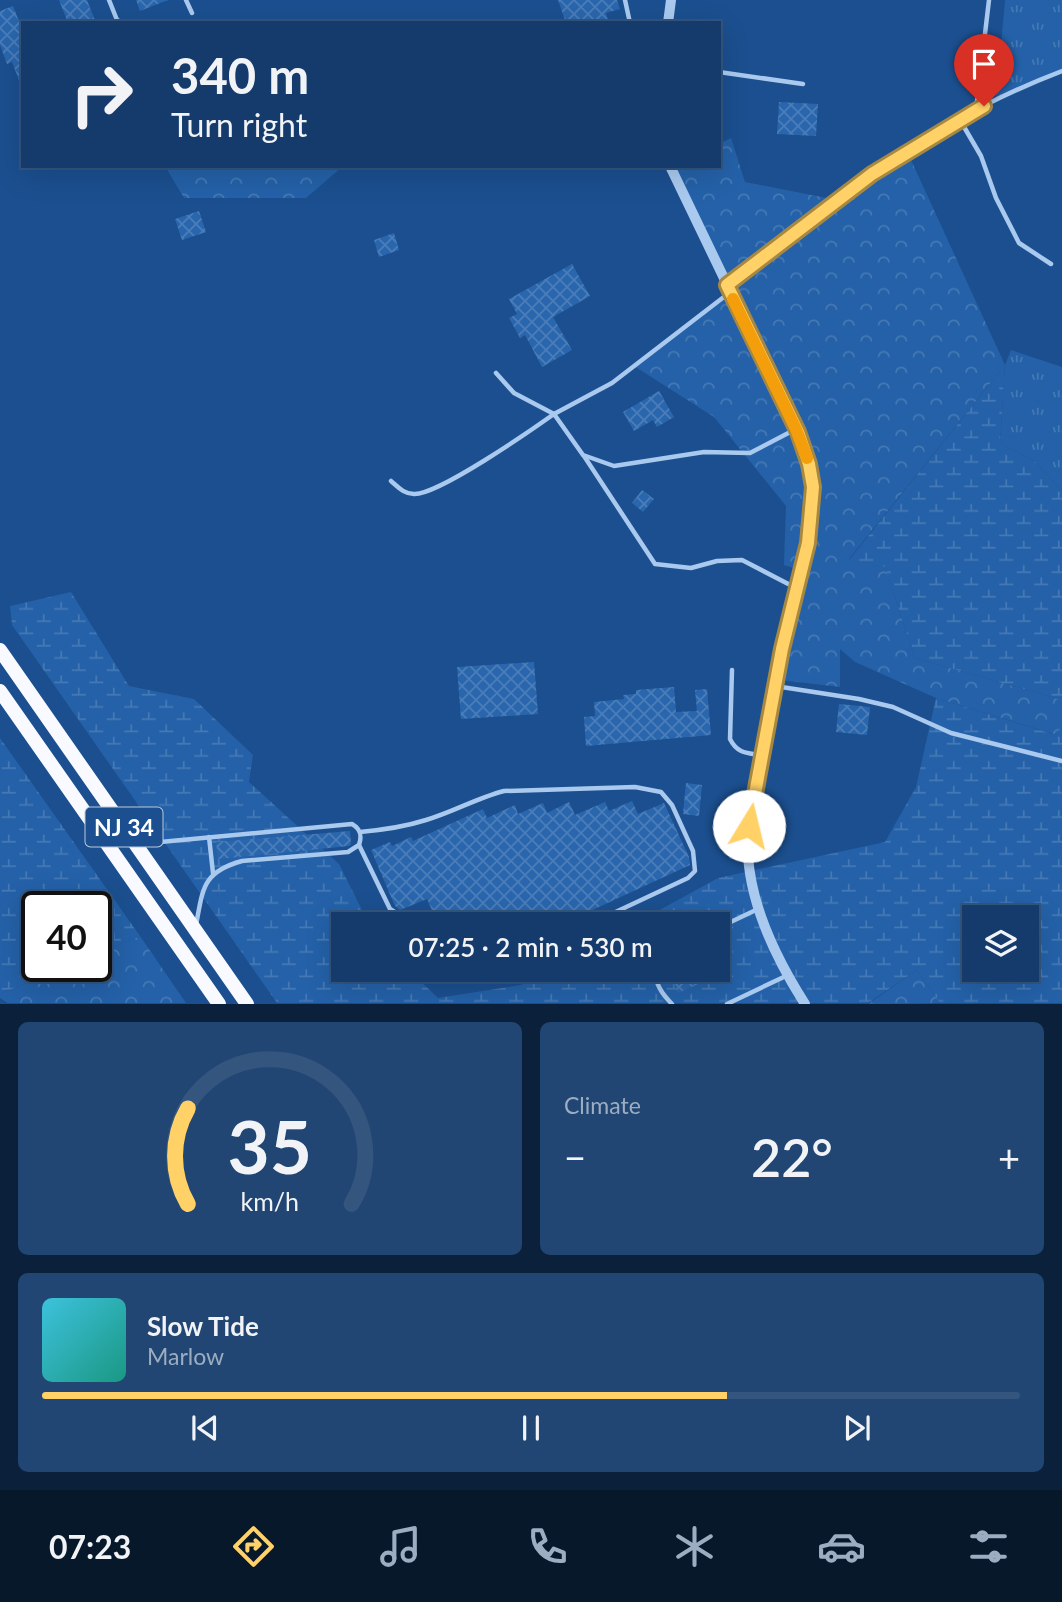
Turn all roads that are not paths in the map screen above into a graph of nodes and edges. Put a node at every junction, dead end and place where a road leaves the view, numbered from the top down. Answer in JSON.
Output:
{"nodes":[{"id":1,"x":109,"y":0,"type":"edge"},
{"id":2,"x":186,"y":0,"type":"edge"},
{"id":3,"x":625,"y":0,"type":"edge"},
{"id":4,"x":671,"y":0,"type":"edge"},
{"id":5,"x":989,"y":0,"type":"edge"},
{"id":6,"x":192,"y":13,"type":"dead end"},
{"id":7,"x":119,"y":21,"type":"edge"},
{"id":8,"x":630,"y":21,"type":"edge"},
{"id":9,"x":668,"y":21,"type":"edge"},
{"id":10,"x":1062,"y":71,"type":"edge"},
{"id":11,"x":721,"y":72,"type":"edge"},
{"id":12,"x":803,"y":84,"type":"dead end"},
{"id":13,"x":976,"y":111,"type":"junction"},
{"id":14,"x":960,"y":120,"type":"junction"},
{"id":15,"x":671,"y":168,"type":"edge"},
{"id":16,"x":1051,"y":264,"type":"dead end"},
{"id":17,"x":729,"y":289,"type":"junction"},
{"id":18,"x":496,"y":373,"type":"dead end"},
{"id":19,"x":554,"y":414,"type":"junction"},
{"id":20,"x":796,"y":429,"type":"junction"},
{"id":21,"x":584,"y":455,"type":"junction"},
{"id":22,"x":391,"y":481,"type":"dead end"},
{"id":23,"x":796,"y":589,"type":"junction"},
{"id":24,"x":0,"y":650,"type":"edge"},
{"id":25,"x":732,"y":670,"type":"dead end"},
{"id":26,"x":774,"y":686,"type":"junction"},
{"id":27,"x":0,"y":691,"type":"edge"},
{"id":28,"x":761,"y":755,"type":"junction"},
{"id":29,"x":1062,"y":761,"type":"edge"},
{"id":30,"x":360,"y":832,"type":"junction"},
{"id":31,"x":209,"y":837,"type":"junction"},
{"id":32,"x":136,"y":844,"type":"junction"},
{"id":33,"x":359,"y":845,"type":"junction"},
{"id":34,"x":213,"y":873,"type":"junction"},
{"id":35,"x":759,"y":908,"type":"junction"},
{"id":36,"x":393,"y":912,"type":"edge"},
{"id":37,"x":616,"y":912,"type":"edge"},
{"id":38,"x":730,"y":922,"type":"edge"},
{"id":39,"x":195,"y":929,"type":"junction"},
{"id":40,"x":788,"y":975,"type":"junction"},
{"id":41,"x":656,"y":982,"type":"edge"},
{"id":42,"x":219,"y":1003,"type":"edge"},
{"id":43,"x":247,"y":1003,"type":"edge"},
{"id":44,"x":672,"y":1003,"type":"edge"},
{"id":45,"x":727,"y":1003,"type":"edge"},
{"id":46,"x":804,"y":1003,"type":"edge"}],
"edges":[{"from":1,"to":7,"type":"lane"},
{"from":2,"to":6,"type":"lane"},
{"from":3,"to":8,"type":"lane"},
{"from":4,"to":9,"type":"street"},
{"from":5,"to":13,"type":"lane"},
{"from":10,"to":13,"type":"lane"},
{"from":11,"to":12,"type":"lane"},
{"from":13,"to":14,"type":"lane"},
{"from":14,"to":16,"type":"lane"},
{"from":14,"to":17,"type":"lane"},
{"from":15,"to":17,"type":"street"},
{"from":17,"to":19,"type":"lane"},
{"from":17,"to":20,"type":"street"},
{"from":18,"to":19,"type":"lane"},
{"from":19,"to":21,"type":"lane"},
{"from":19,"to":22,"type":"lane"},
{"from":20,"to":21,"type":"lane"},
{"from":20,"to":23,"type":"street"},
{"from":21,"to":23,"type":"lane"},
{"from":23,"to":26,"type":"street"},
{"from":24,"to":32,"type":"highway","number":"NJ 34"},
{"from":25,"to":28,"type":"lane"},
{"from":26,"to":28,"type":"street"},
{"from":26,"to":29,"type":"lane"},
{"from":27,"to":42,"type":"highway","number":"NJ 34"},
{"from":28,"to":35,"type":"street"},
{"from":30,"to":31,"type":"lane"},
{"from":30,"to":33,"type":"lane"},
{"from":30,"to":37,"type":"lane"},
{"from":31,"to":32,"type":"lane"},
{"from":31,"to":34,"type":"lane"},
{"from":32,"to":39,"type":"highway","number":"NJ 34"},
{"from":33,"to":34,"type":"lane"},
{"from":33,"to":36,"type":"lane"},
{"from":34,"to":39,"type":"lane"},
{"from":35,"to":38,"type":"lane"},
{"from":35,"to":40,"type":"street"},
{"from":39,"to":43,"type":"highway","number":"NJ 34"},
{"from":40,"to":45,"type":"lane"},
{"from":40,"to":46,"type":"street"},
{"from":41,"to":44,"type":"lane"}]}
